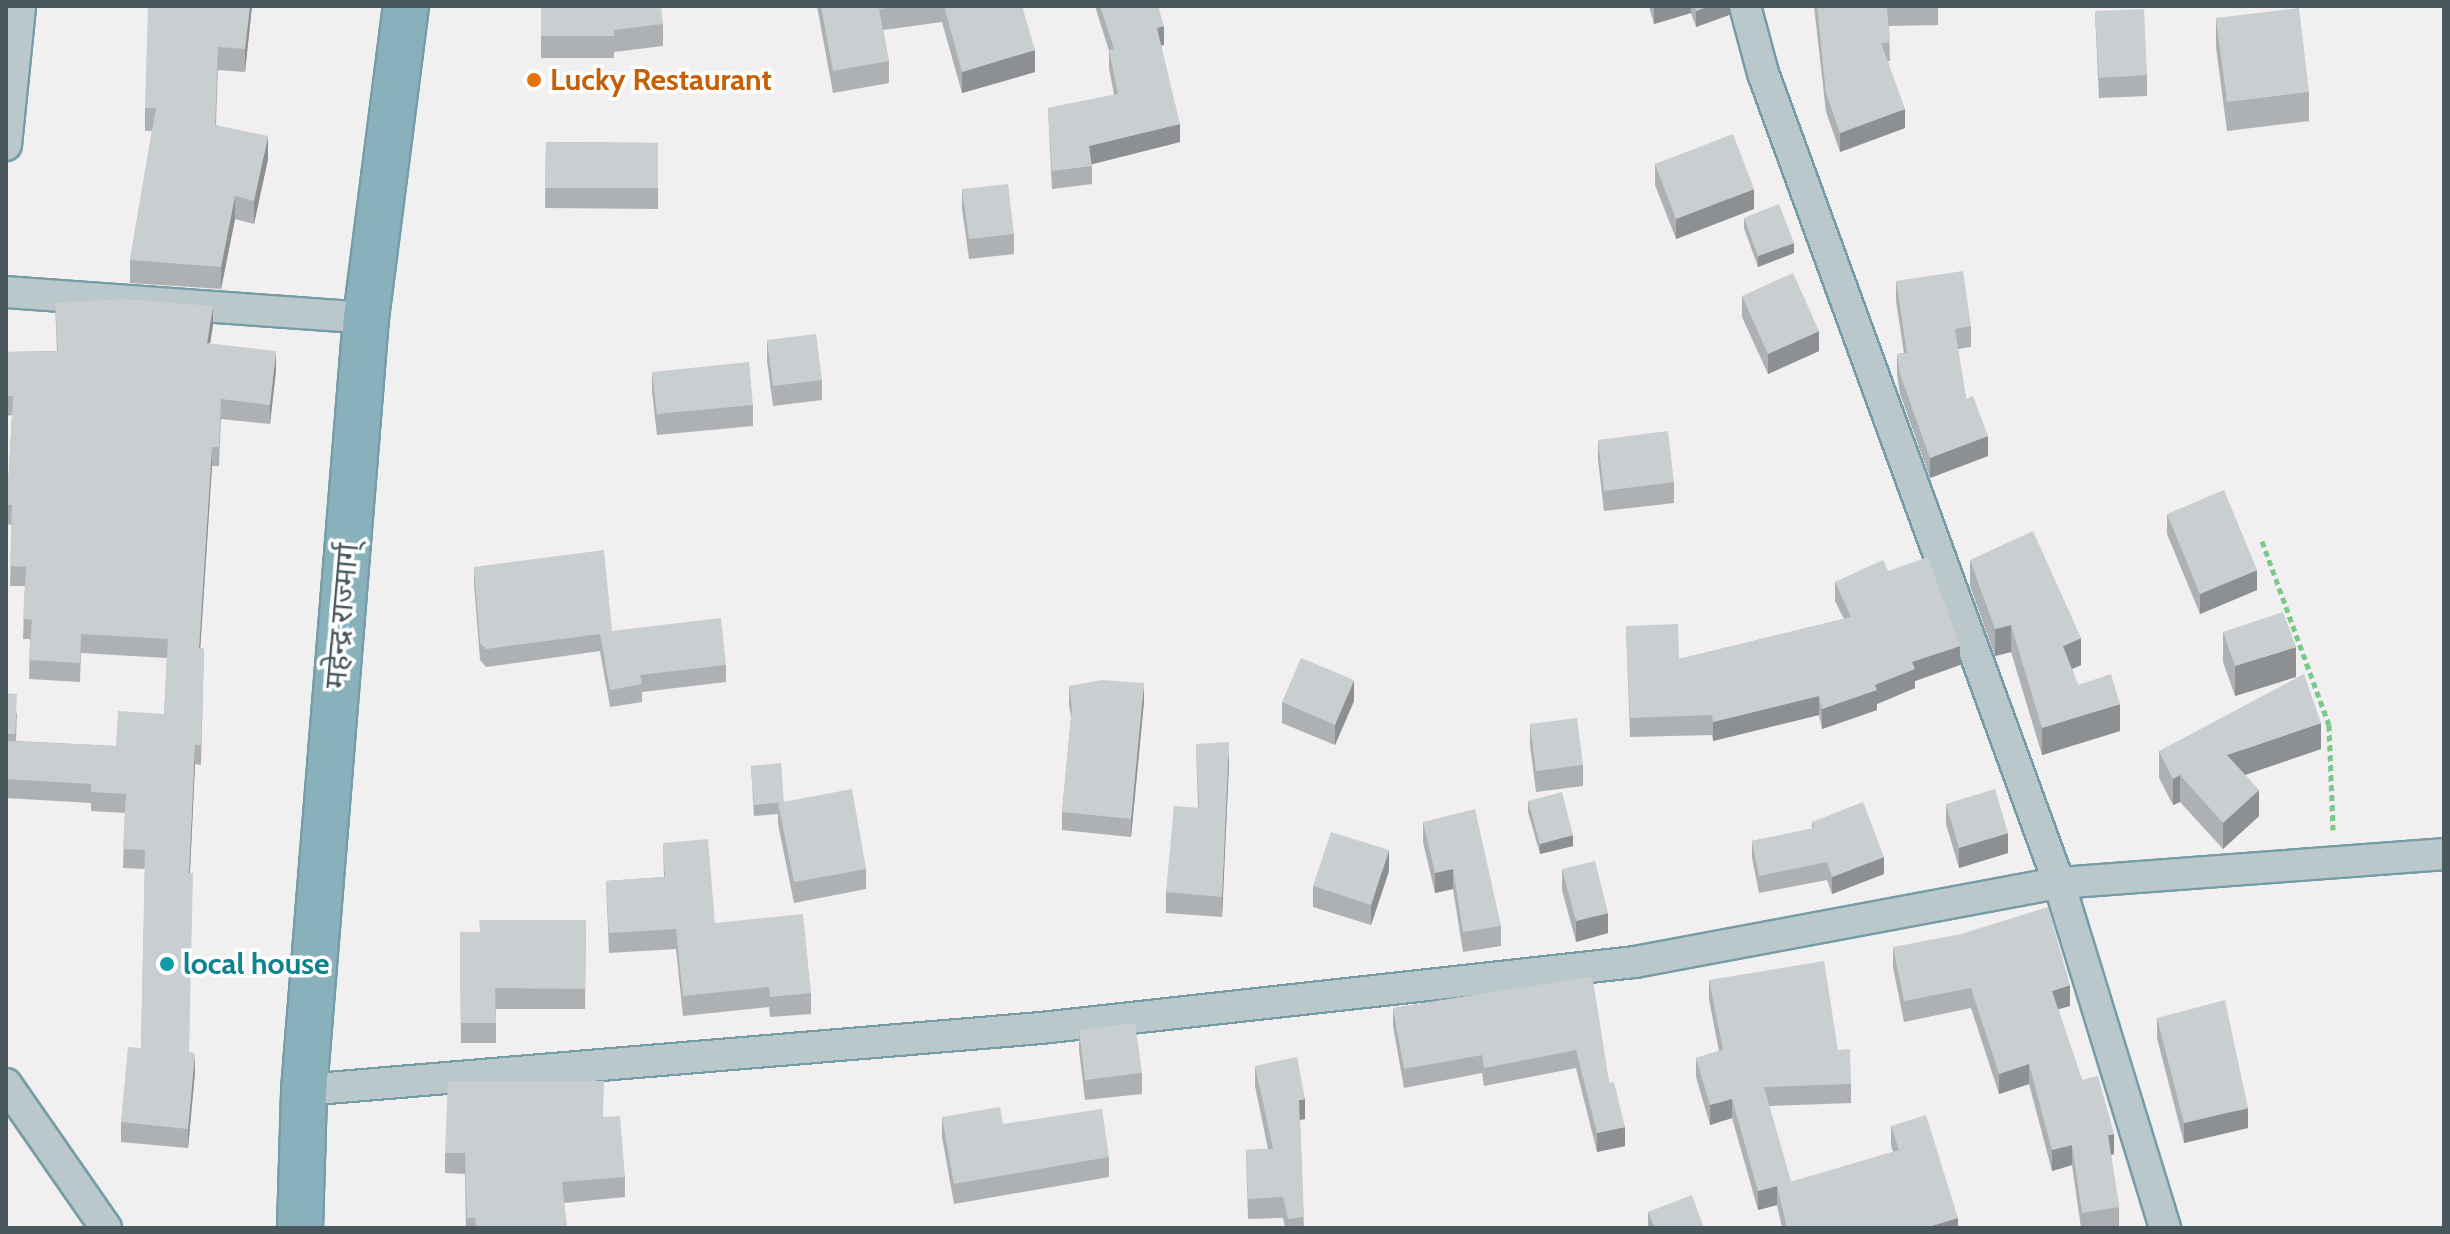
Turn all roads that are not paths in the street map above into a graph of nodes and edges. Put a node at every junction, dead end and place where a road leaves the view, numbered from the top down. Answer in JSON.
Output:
{"nodes":[{"id":1,"x":20,"y":6,"type":"edge"},
{"id":2,"x":406,"y":6,"type":"edge"},
{"id":3,"x":1745,"y":6,"type":"edge"},
{"id":4,"x":6,"y":145,"type":"edge"},
{"id":5,"x":6,"y":292,"type":"edge"},
{"id":6,"x":366,"y":318,"type":"junction"},
{"id":7,"x":2444,"y":854,"type":"edge"},
{"id":8,"x":2059,"y":883,"type":"junction"},
{"id":9,"x":6,"y":1084,"type":"edge"},
{"id":10,"x":304,"y":1090,"type":"junction"},
{"id":11,"x":106,"y":1228,"type":"edge"},
{"id":12,"x":300,"y":1228,"type":"edge"},
{"id":13,"x":2165,"y":1228,"type":"edge"}],
"edges":[{"from":1,"to":4,"type":"street"},
{"from":2,"to":6,"type":"highway","name":"महेन्द्र राज्मार्ग्"},
{"from":3,"to":8,"type":"street"},
{"from":5,"to":6,"type":"street"},
{"from":6,"to":10,"type":"highway","name":"महेन्द्र राज्मार्ग्"},
{"from":7,"to":8,"type":"street"},
{"from":8,"to":10,"type":"street"},
{"from":8,"to":13,"type":"street"},
{"from":9,"to":11,"type":"street"},
{"from":10,"to":12,"type":"highway","name":"महेन्द्र राज्मार्ग्"}]}
